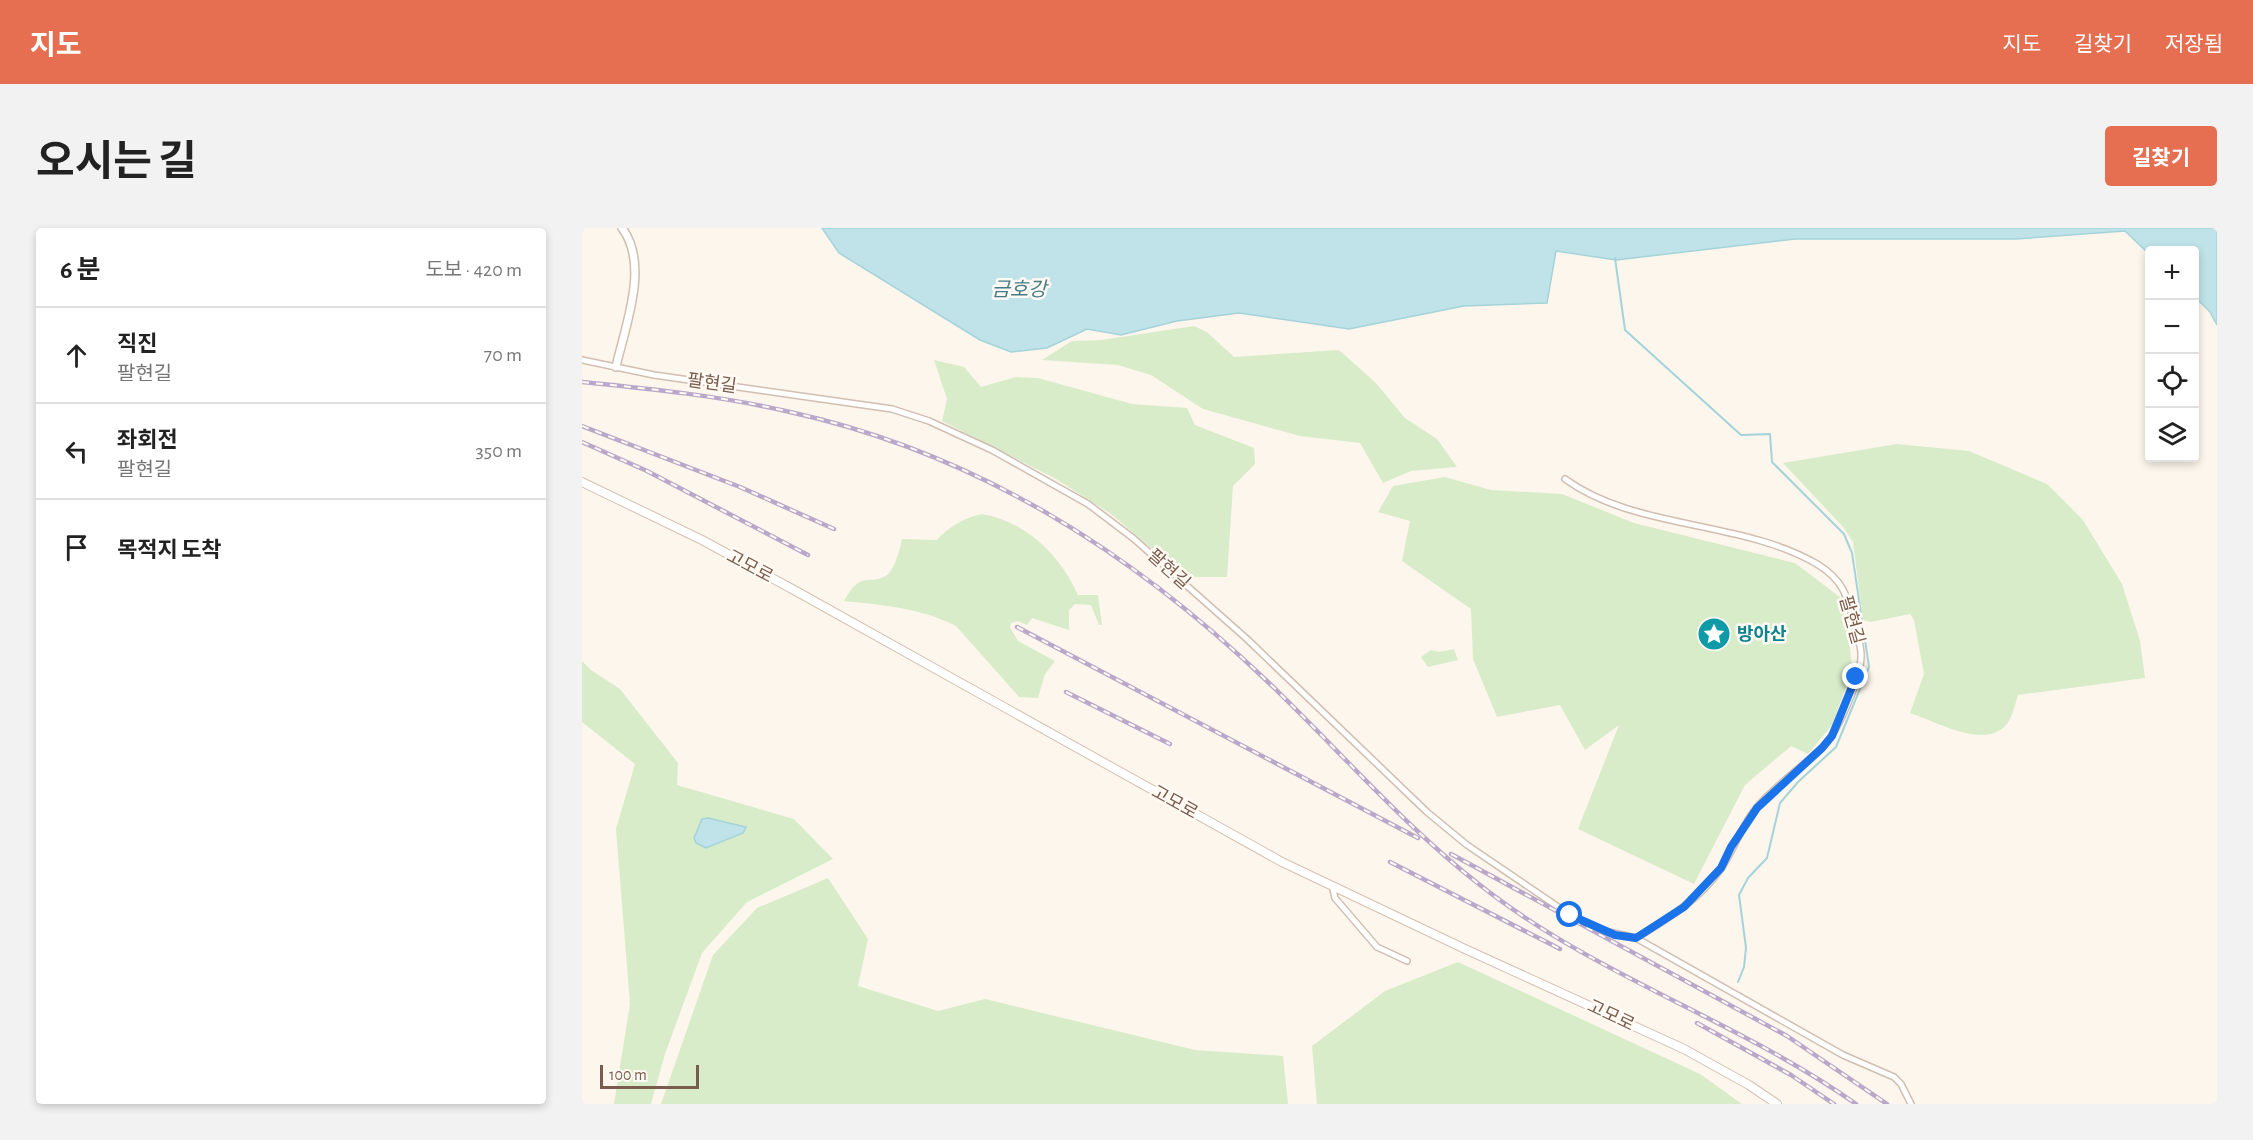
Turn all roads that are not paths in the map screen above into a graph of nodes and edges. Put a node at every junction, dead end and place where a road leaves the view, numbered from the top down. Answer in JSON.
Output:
{"nodes":[{"id":1,"x":622,"y":228,"type":"edge"},
{"id":2,"x":582,"y":360,"type":"edge"},
{"id":3,"x":616,"y":367,"type":"junction"},
{"id":4,"x":1565,"y":479,"type":"dead end"},
{"id":5,"x":582,"y":482,"type":"edge"},
{"id":6,"x":1332,"y":885,"type":"junction"},
{"id":7,"x":1636,"y":938,"type":"junction"},
{"id":8,"x":1407,"y":961,"type":"dead end"},
{"id":9,"x":1777,"y":1104,"type":"edge"},
{"id":10,"x":1911,"y":1104,"type":"edge"}],
"edges":[{"from":1,"to":3,"type":"street"},
{"from":2,"to":3,"type":"street","name":"팔현길"},
{"from":3,"to":7,"type":"street","name":"팔현길"},
{"from":4,"to":7,"type":"street","name":"팔현길"},
{"from":5,"to":6,"type":"main road","name":"고모로"},
{"from":6,"to":8,"type":"street"},
{"from":6,"to":9,"type":"main road","name":"고모로"},
{"from":7,"to":10,"type":"street","name":"팔현길"}]}
